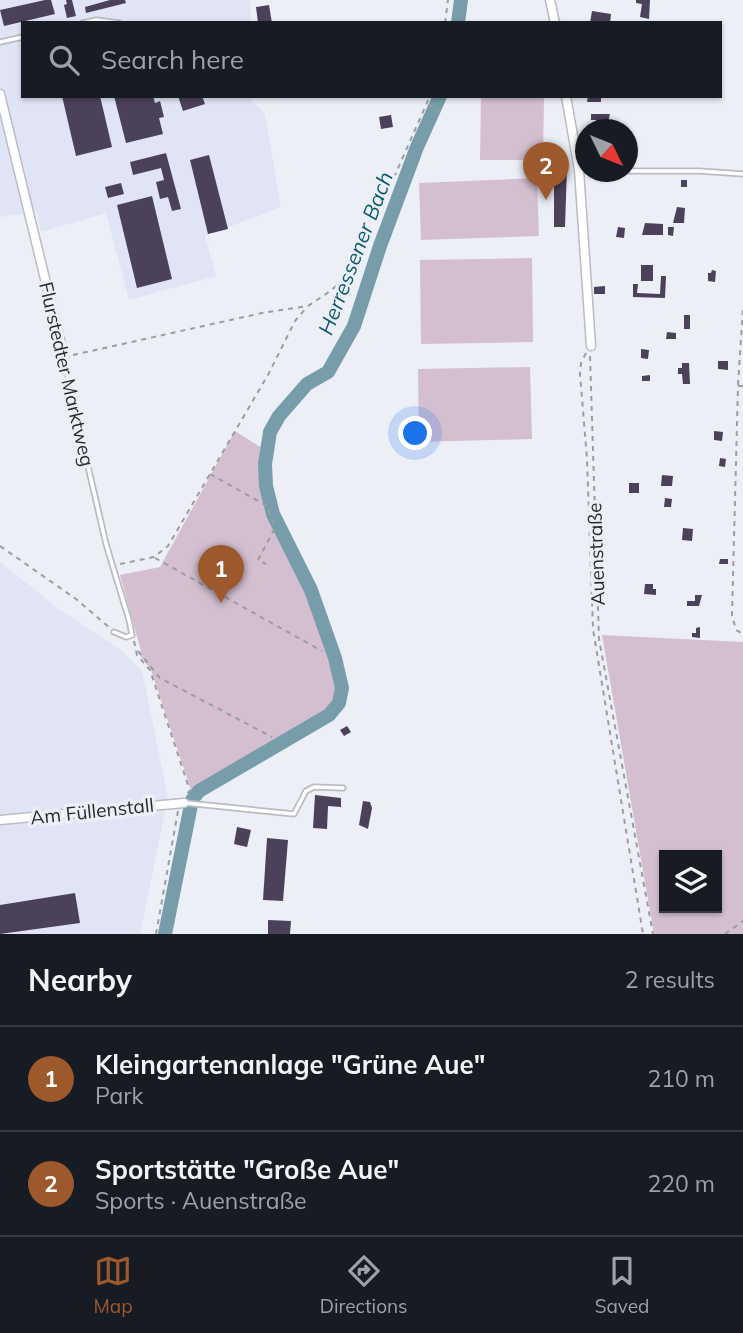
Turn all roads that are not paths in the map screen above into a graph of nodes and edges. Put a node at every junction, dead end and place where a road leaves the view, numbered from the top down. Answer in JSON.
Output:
{"nodes":[{"id":1,"x":551,"y":0,"type":"edge"},
{"id":2,"x":555,"y":21,"type":"edge"},
{"id":3,"x":21,"y":38,"type":"edge"},
{"id":4,"x":0,"y":43,"type":"edge"},
{"id":5,"x":0,"y":94,"type":"edge"},
{"id":6,"x":566,"y":98,"type":"edge"},
{"id":7,"x":575,"y":138,"type":"edge"},
{"id":8,"x":638,"y":171,"type":"edge"},
{"id":9,"x":743,"y":174,"type":"edge"},
{"id":10,"x":583,"y":182,"type":"edge"},
{"id":11,"x":590,"y":346,"type":"road end"},
{"id":12,"x":64,"y":357,"type":"joint"},
{"id":13,"x":114,"y":632,"type":"road end"},
{"id":14,"x":342,"y":788,"type":"dead end"},
{"id":15,"x":182,"y":803,"type":"joint"},
{"id":16,"x":0,"y":820,"type":"edge"}],
"edges":[{"from":1,"to":2,"type":"street"},
{"from":3,"to":4,"type":"lane"},
{"from":5,"to":12,"type":"street","name":"Flurstedter Marktweg"},
{"from":6,"to":7,"type":"street"},
{"from":8,"to":9,"type":"lane"},
{"from":10,"to":11,"type":"street"},
{"from":12,"to":13,"type":"lane","name":"Flurstedter Marktweg"},
{"from":14,"to":15,"type":"lane"},
{"from":15,"to":16,"type":"street","name":"Am Füllenstall"}]}
